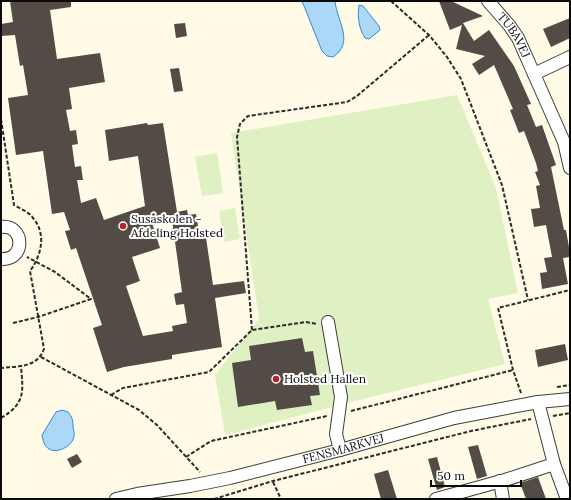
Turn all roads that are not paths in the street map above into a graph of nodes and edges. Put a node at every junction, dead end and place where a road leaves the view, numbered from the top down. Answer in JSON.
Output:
{"nodes":[{"id":1,"x":488,"y":1,"type":"edge"},
{"id":2,"x":570,"y":57,"type":"edge"},
{"id":3,"x":534,"y":74,"type":"junction"},
{"id":4,"x":570,"y":168,"type":"edge"},
{"id":5,"x":1,"y":227,"type":"edge"},
{"id":6,"x":1,"y":259,"type":"edge"},
{"id":7,"x":328,"y":322,"type":"road end"},
{"id":8,"x":570,"y":398,"type":"edge"},
{"id":9,"x":538,"y":402,"type":"junction"},
{"id":10,"x":340,"y":450,"type":"junction"},
{"id":11,"x":554,"y":464,"type":"junction"},
{"id":12,"x":500,"y":481,"type":"junction"},
{"id":13,"x":116,"y":499,"type":"edge"},
{"id":14,"x":437,"y":499,"type":"edge"},
{"id":15,"x":503,"y":499,"type":"edge"},
{"id":16,"x":567,"y":499,"type":"edge"}],
"edges":[{"from":1,"to":3,"type":"street","name":"TUBAVEJ"},
{"from":2,"to":3,"type":"street"},
{"from":3,"to":4,"type":"street","name":"TUBAVEJ"},
{"from":5,"to":6,"type":"street"},
{"from":7,"to":10,"type":"street"},
{"from":8,"to":9,"type":"street","name":"FENSMARKVEJ"},
{"from":9,"to":10,"type":"street","name":"FENSMARKVEJ"},
{"from":9,"to":11,"type":"street"},
{"from":10,"to":13,"type":"street","name":"FENSMARKVEJ"},
{"from":11,"to":12,"type":"street"},
{"from":11,"to":16,"type":"street"},
{"from":12,"to":14,"type":"street"},
{"from":12,"to":15,"type":"street"}]}
